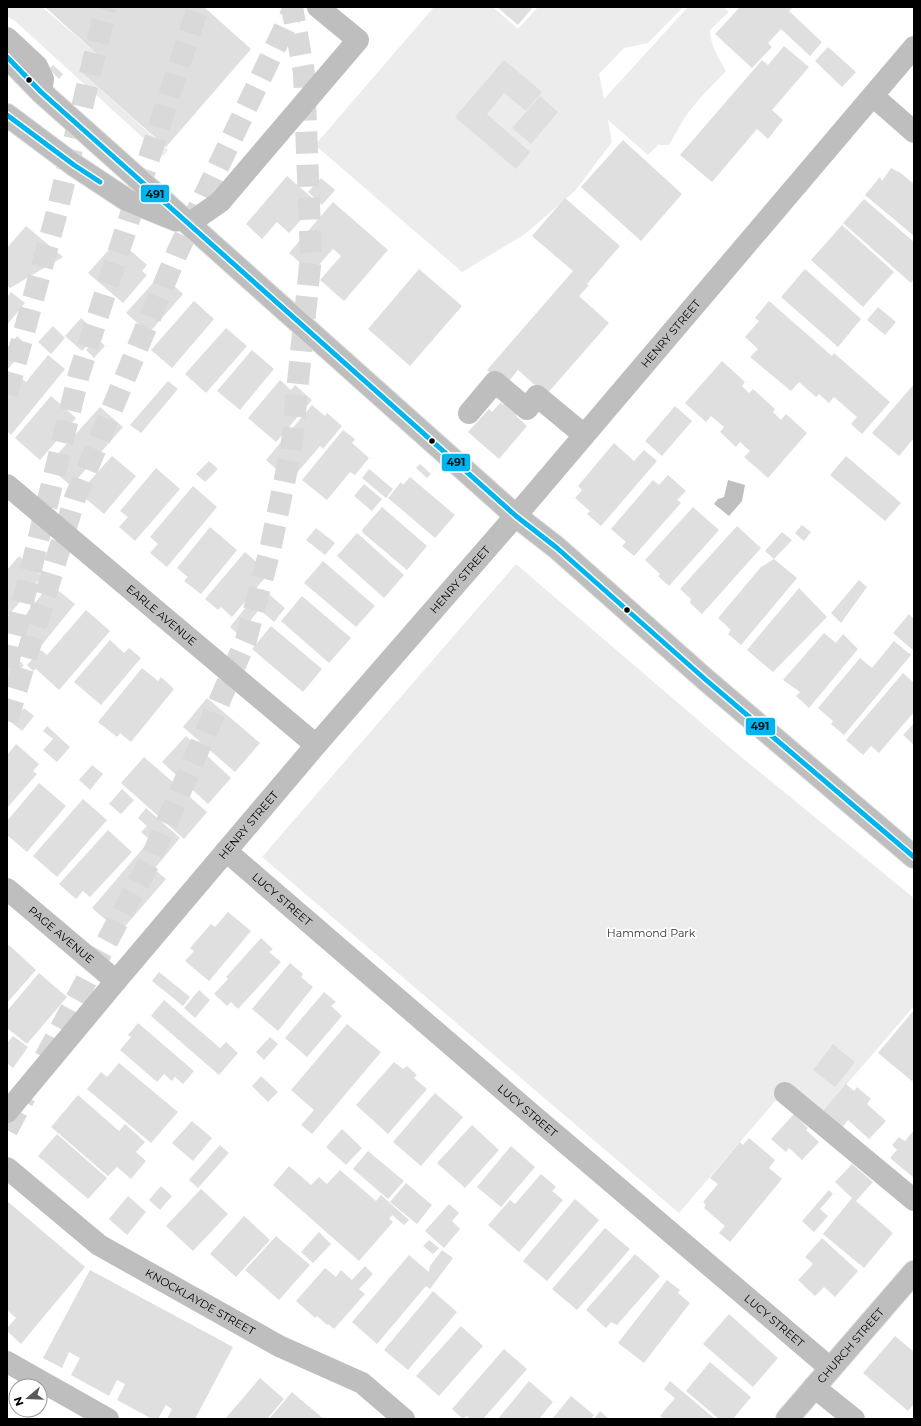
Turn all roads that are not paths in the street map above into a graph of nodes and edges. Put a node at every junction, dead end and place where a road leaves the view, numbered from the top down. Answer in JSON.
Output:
{"nodes":[{"id":1,"x":318,"y":7,"type":"edge"},
{"id":2,"x":7,"y":38,"type":"edge"},
{"id":3,"x":914,"y":47,"type":"edge"},
{"id":4,"x":7,"y":58,"type":"edge"},
{"id":5,"x":41,"y":92,"type":"junction"},
{"id":6,"x":873,"y":96,"type":"junction"},
{"id":7,"x":7,"y":115,"type":"edge"},
{"id":8,"x":914,"y":132,"type":"edge"},
{"id":9,"x":192,"y":227,"type":"junction"},
{"id":10,"x":469,"y":413,"type":"dead end"},
{"id":11,"x":584,"y":435,"type":"junction"},
{"id":12,"x":7,"y":485,"type":"edge"},
{"id":13,"x":516,"y":516,"type":"junction"},
{"id":14,"x":316,"y":745,"type":"junction"},
{"id":15,"x":226,"y":851,"type":"junction"},
{"id":16,"x":914,"y":857,"type":"edge"},
{"id":17,"x":7,"y":890,"type":"edge"},
{"id":18,"x":116,"y":981,"type":"junction"},
{"id":19,"x":785,"y":1093,"type":"dead end"},
{"id":20,"x":7,"y":1112,"type":"tunnel mouth"},
{"id":21,"x":7,"y":1168,"type":"edge"},
{"id":22,"x":914,"y":1200,"type":"edge"},
{"id":23,"x":914,"y":1272,"type":"edge"},
{"id":24,"x":7,"y":1362,"type":"edge"},
{"id":25,"x":830,"y":1368,"type":"junction"},
{"id":26,"x":814,"y":1387,"type":"junction"},
{"id":27,"x":108,"y":1419,"type":"edge"},
{"id":28,"x":404,"y":1419,"type":"edge"},
{"id":29,"x":787,"y":1419,"type":"edge"},
{"id":30,"x":854,"y":1419,"type":"edge"}],
"edges":[{"from":1,"to":9,"type":"street"},
{"from":2,"to":5,"type":"street"},
{"from":3,"to":6,"type":"street","name":"HENRY STREET"},
{"from":4,"to":5,"type":"street"},
{"from":5,"to":9,"type":"street"},
{"from":6,"to":8,"type":"street"},
{"from":6,"to":11,"type":"street","name":"HENRY STREET"},
{"from":7,"to":9,"type":"street"},
{"from":9,"to":13,"type":"street"},
{"from":10,"to":11,"type":"street"},
{"from":11,"to":13,"type":"street","name":"HENRY STREET"},
{"from":12,"to":14,"type":"street","name":"EARLE AVENUE"},
{"from":13,"to":14,"type":"street","name":"HENRY STREET"},
{"from":13,"to":16,"type":"street"},
{"from":14,"to":15,"type":"street","name":"HENRY STREET"},
{"from":15,"to":18,"type":"street","name":"HENRY STREET"},
{"from":15,"to":25,"type":"street","name":"LUCY STREET"},
{"from":17,"to":18,"type":"street","name":"PAGE AVENUE"},
{"from":18,"to":20,"type":"street","name":"HENRY STREET"},
{"from":19,"to":22,"type":"street"},
{"from":21,"to":28,"type":"street","name":"KNOCKLAYDE STREET"},
{"from":23,"to":25,"type":"street","name":"CHURCH STREET"},
{"from":24,"to":27,"type":"street"},
{"from":25,"to":26,"type":"street","name":"CHURCH STREET"},
{"from":26,"to":29,"type":"street","name":"CHURCH STREET"},
{"from":26,"to":30,"type":"street"}]}
